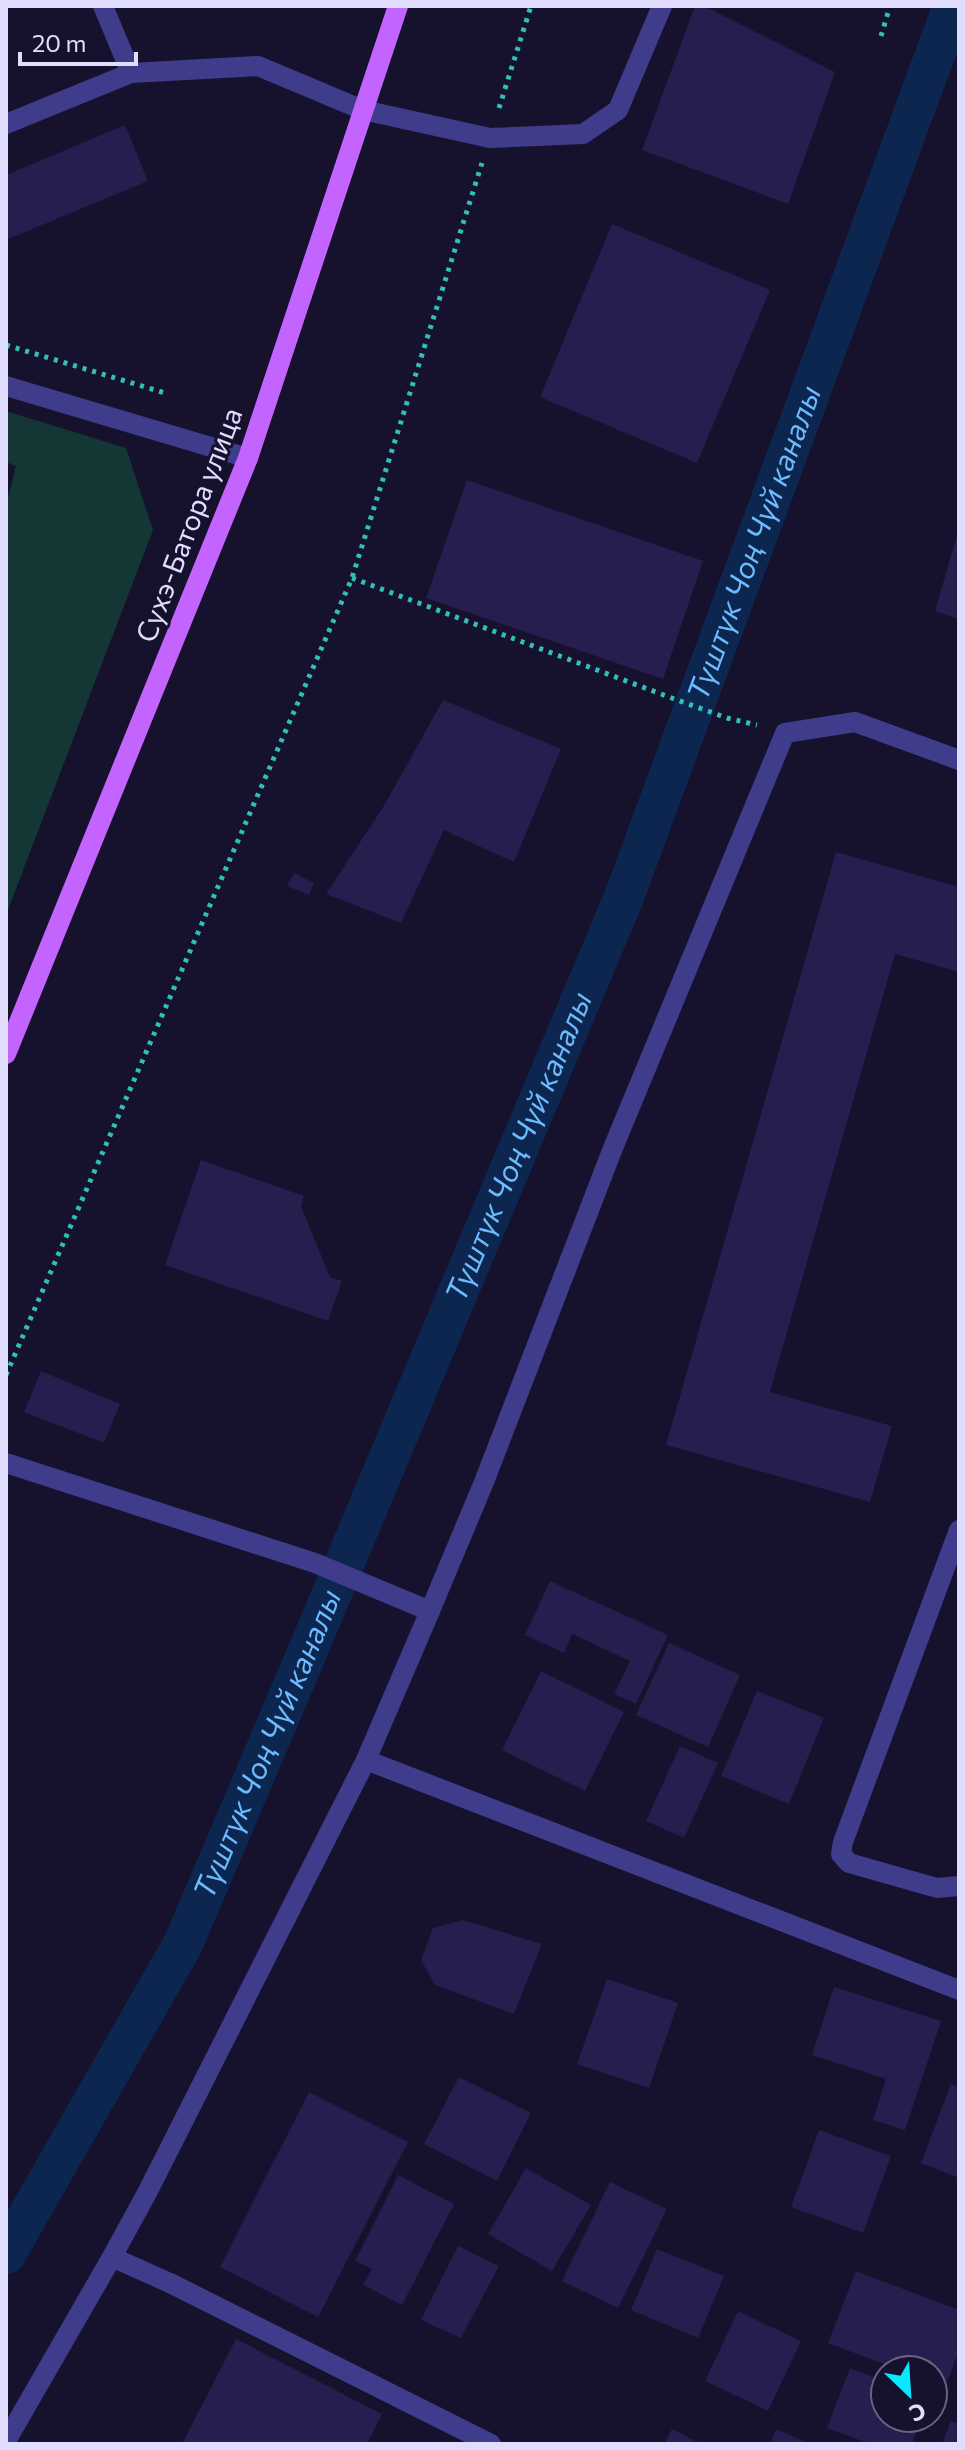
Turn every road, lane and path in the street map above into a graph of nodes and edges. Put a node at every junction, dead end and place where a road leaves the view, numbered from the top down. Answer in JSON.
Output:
{"nodes":[{"id":1,"x":103,"y":6,"type":"edge"},
{"id":2,"x":398,"y":6,"type":"edge"},
{"id":3,"x":531,"y":6,"type":"edge"},
{"id":4,"x":662,"y":6,"type":"edge"},
{"id":5,"x":890,"y":6,"type":"edge"},
{"id":6,"x":881,"y":36,"type":"dead end"},
{"id":7,"x":131,"y":73,"type":"junction"},
{"id":8,"x":363,"y":110,"type":"junction"},
{"id":9,"x":6,"y":124,"type":"edge"},
{"id":10,"x":490,"y":138,"type":"junction"},
{"id":11,"x":6,"y":345,"type":"edge"},
{"id":12,"x":6,"y":386,"type":"edge"},
{"id":13,"x":165,"y":393,"type":"dead end"},
{"id":14,"x":248,"y":458,"type":"junction"},
{"id":15,"x":352,"y":578,"type":"junction"},
{"id":16,"x":727,"y":718,"type":"dead end"},
{"id":17,"x":959,"y":760,"type":"edge"},
{"id":18,"x":6,"y":1054,"type":"edge"},
{"id":19,"x":6,"y":1375,"type":"edge"},
{"id":20,"x":6,"y":1463,"type":"edge"},
{"id":21,"x":959,"y":1530,"type":"edge"},
{"id":22,"x":430,"y":1611,"type":"junction"},
{"id":23,"x":366,"y":1760,"type":"junction"},
{"id":24,"x":959,"y":1886,"type":"edge"},
{"id":25,"x":959,"y":1990,"type":"edge"},
{"id":26,"x":112,"y":2257,"type":"junction"},
{"id":27,"x":6,"y":2441,"type":"edge"},
{"id":28,"x":491,"y":2444,"type":"edge"}],
"edges":[{"from":1,"to":7,"type":"street"},
{"from":2,"to":8,"type":"main road","name":"Сухэ-Батора улица"},
{"from":3,"to":10,"type":"path"},
{"from":4,"to":10,"type":"street"},
{"from":5,"to":6,"type":"path"},
{"from":7,"to":8,"type":"street"},
{"from":7,"to":9,"type":"street"},
{"from":8,"to":10,"type":"street"},
{"from":8,"to":14,"type":"main road","name":"Сухэ-Батора улица"},
{"from":10,"to":15,"type":"path"},
{"from":11,"to":13,"type":"path"},
{"from":12,"to":14,"type":"street"},
{"from":14,"to":18,"type":"main road","name":"Сухэ-Батора улица"},
{"from":15,"to":16,"type":"path"},
{"from":15,"to":19,"type":"path"},
{"from":17,"to":22,"type":"street"},
{"from":20,"to":22,"type":"street"},
{"from":21,"to":24,"type":"street"},
{"from":22,"to":23,"type":"street"},
{"from":23,"to":25,"type":"street"},
{"from":23,"to":26,"type":"street"},
{"from":26,"to":27,"type":"street"},
{"from":26,"to":28,"type":"street"}]}
